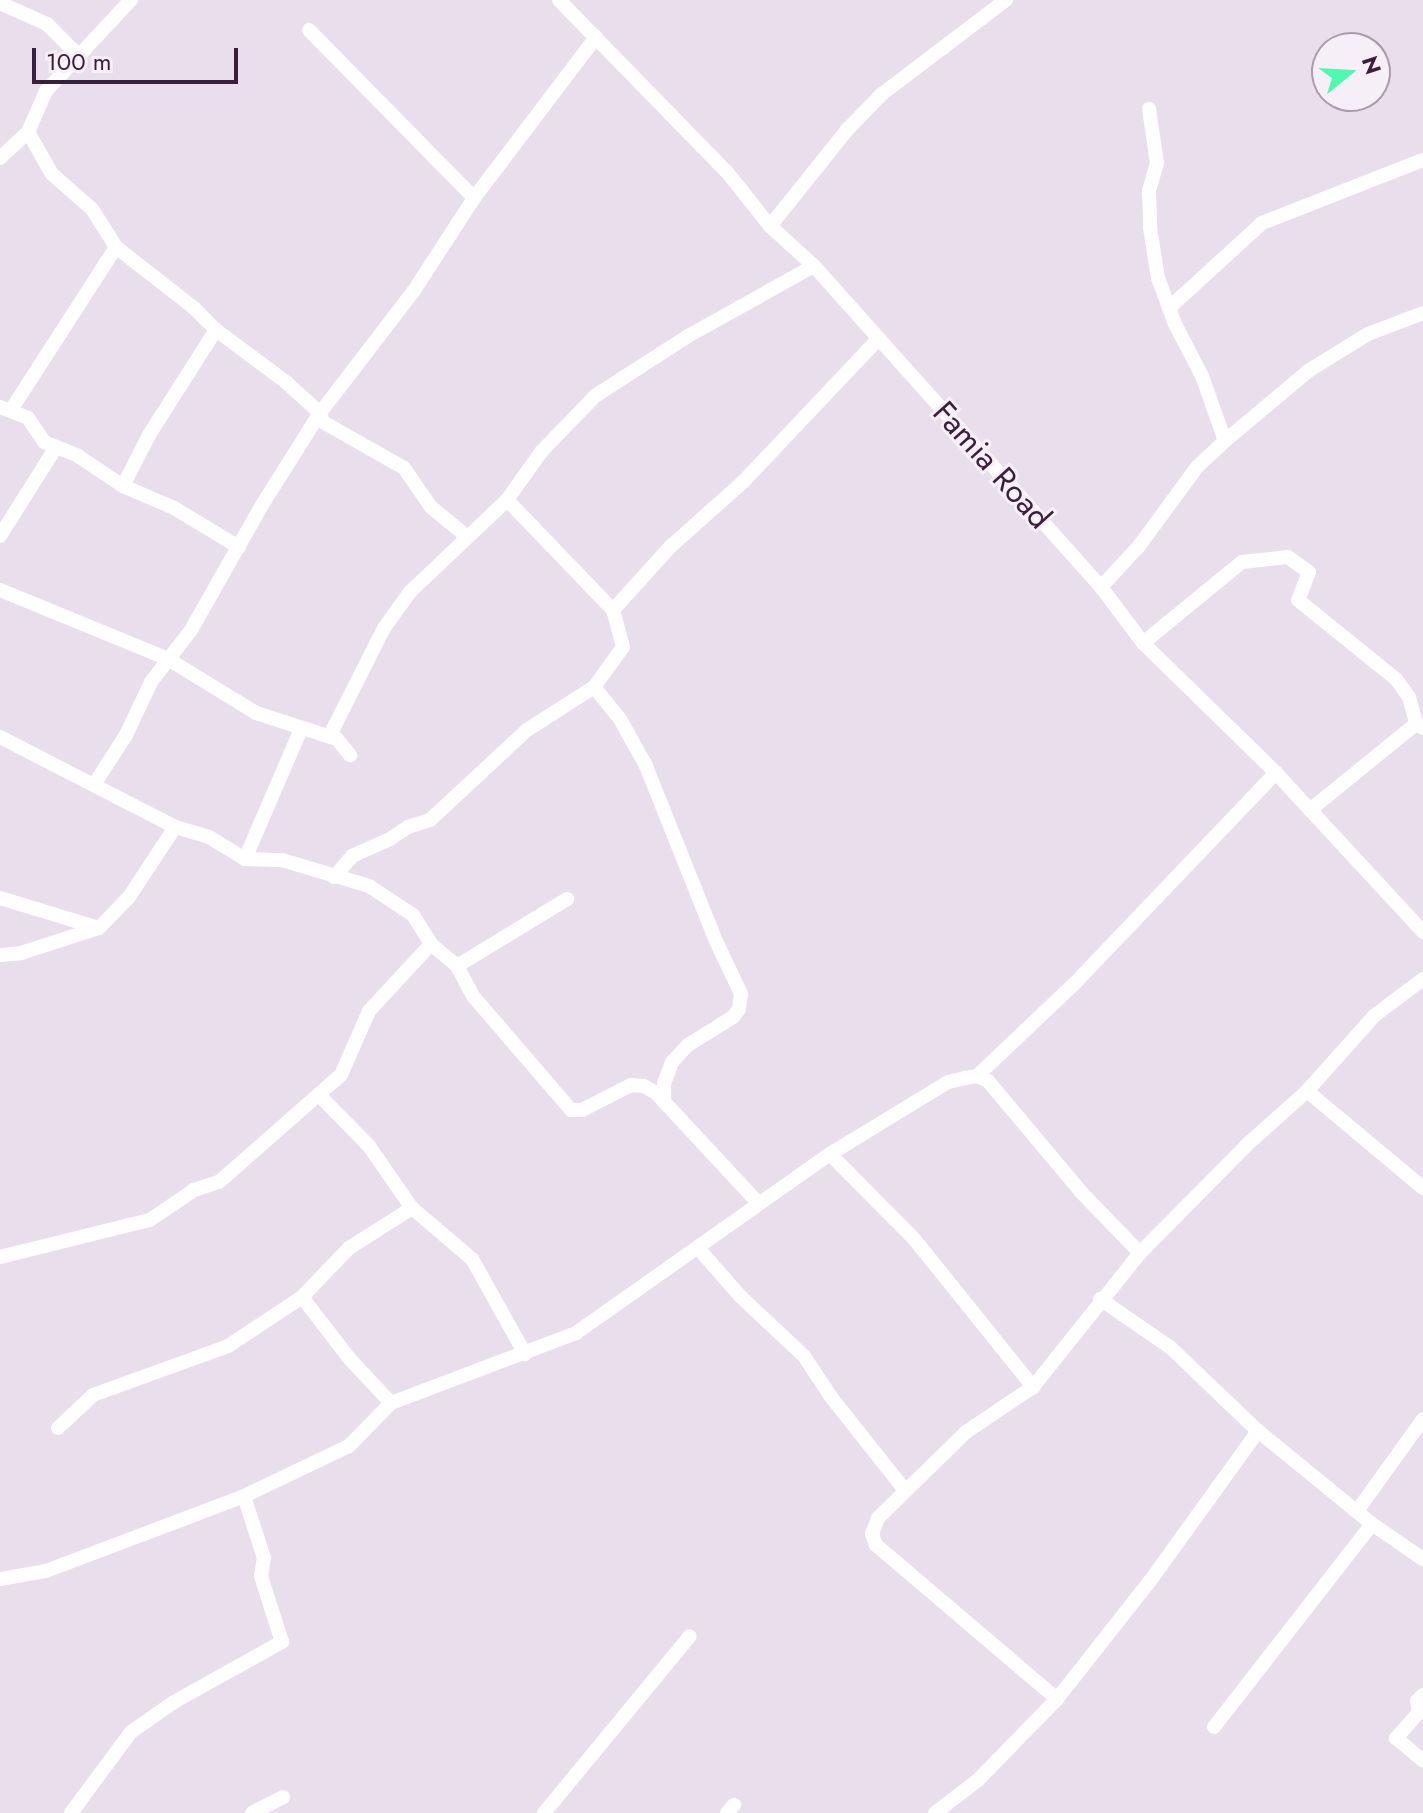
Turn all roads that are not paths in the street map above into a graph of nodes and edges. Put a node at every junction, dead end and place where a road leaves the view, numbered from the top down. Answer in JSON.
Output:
{"nodes":[{"id":1,"x":131,"y":0,"type":"edge"},
{"id":2,"x":559,"y":0,"type":"edge"},
{"id":3,"x":1006,"y":0,"type":"edge"},
{"id":4,"x":0,"y":3,"type":"edge"},
{"id":5,"x":309,"y":30,"type":"dead end"},
{"id":6,"x":596,"y":37,"type":"junction"},
{"id":7,"x":77,"y":54,"type":"junction"},
{"id":8,"x":1149,"y":109,"type":"dead end"},
{"id":9,"x":28,"y":132,"type":"junction"},
{"id":10,"x":0,"y":158,"type":"edge"},
{"id":11,"x":1423,"y":160,"type":"edge"},
{"id":12,"x":474,"y":198,"type":"junction"},
{"id":13,"x":770,"y":226,"type":"junction"},
{"id":14,"x":116,"y":247,"type":"junction"},
{"id":15,"x":814,"y":266,"type":"junction"},
{"id":16,"x":1169,"y":308,"type":"junction"},
{"id":17,"x":1423,"y":313,"type":"edge"},
{"id":18,"x":216,"y":330,"type":"junction"},
{"id":19,"x":878,"y":339,"type":"junction"},
{"id":20,"x":5,"y":408,"type":"edge"},
{"id":21,"x":320,"y":413,"type":"junction"},
{"id":22,"x":1225,"y":441,"type":"junction"},
{"id":23,"x":56,"y":447,"type":"junction"},
{"id":24,"x":123,"y":486,"type":"junction"},
{"id":25,"x":507,"y":500,"type":"junction"},
{"id":26,"x":0,"y":536,"type":"edge"},
{"id":27,"x":466,"y":536,"type":"junction"},
{"id":28,"x":239,"y":547,"type":"junction"},
{"id":29,"x":1101,"y":587,"type":"junction"},
{"id":30,"x":0,"y":590,"type":"edge"},
{"id":31,"x":613,"y":610,"type":"junction"},
{"id":32,"x":1143,"y":643,"type":"junction"},
{"id":33,"x":168,"y":659,"type":"junction"},
{"id":34,"x":594,"y":687,"type":"junction"},
{"id":35,"x":1419,"y":726,"type":"edge"},
{"id":36,"x":301,"y":729,"type":"junction"},
{"id":37,"x":330,"y":735,"type":"junction"},
{"id":38,"x":0,"y":737,"type":"edge"},
{"id":39,"x":350,"y":755,"type":"dead end"},
{"id":40,"x":1276,"y":773,"type":"junction"},
{"id":41,"x":95,"y":783,"type":"junction"},
{"id":42,"x":1310,"y":810,"type":"junction"},
{"id":43,"x":175,"y":827,"type":"junction"},
{"id":44,"x":245,"y":859,"type":"junction"},
{"id":45,"x":334,"y":877,"type":"junction"},
{"id":46,"x":0,"y":898,"type":"edge"},
{"id":47,"x":567,"y":899,"type":"dead end"},
{"id":48,"x":99,"y":928,"type":"junction"},
{"id":49,"x":1423,"y":932,"type":"edge"},
{"id":50,"x":431,"y":944,"type":"junction"},
{"id":51,"x":0,"y":955,"type":"edge"},
{"id":52,"x":457,"y":966,"type":"junction"},
{"id":53,"x":1423,"y":979,"type":"edge"},
{"id":54,"x":977,"y":1076,"type":"junction"},
{"id":55,"x":1307,"y":1091,"type":"junction"},
{"id":56,"x":320,"y":1096,"type":"junction"},
{"id":57,"x":664,"y":1102,"type":"junction"},
{"id":58,"x":830,"y":1154,"type":"junction"},
{"id":59,"x":1423,"y":1188,"type":"edge"},
{"id":60,"x":759,"y":1204,"type":"junction"},
{"id":61,"x":412,"y":1208,"type":"junction"},
{"id":62,"x":698,"y":1248,"type":"junction"},
{"id":63,"x":1140,"y":1253,"type":"junction"},
{"id":64,"x":0,"y":1257,"type":"edge"},
{"id":65,"x":302,"y":1297,"type":"junction"},
{"id":66,"x":1100,"y":1299,"type":"junction"},
{"id":67,"x":525,"y":1354,"type":"junction"},
{"id":68,"x":1033,"y":1387,"type":"junction"},
{"id":69,"x":391,"y":1403,"type":"junction"},
{"id":70,"x":1423,"y":1419,"type":"edge"},
{"id":71,"x":58,"y":1428,"type":"dead end"},
{"id":72,"x":1258,"y":1431,"type":"junction"},
{"id":73,"x":904,"y":1489,"type":"junction"},
{"id":74,"x":244,"y":1496,"type":"junction"},
{"id":75,"x":1357,"y":1511,"type":"junction"},
{"id":76,"x":1372,"y":1524,"type":"junction"},
{"id":77,"x":1423,"y":1559,"type":"edge"},
{"id":78,"x":0,"y":1579,"type":"edge"},
{"id":79,"x":690,"y":1636,"type":"dead end"},
{"id":80,"x":1423,"y":1695,"type":"edge"},
{"id":81,"x":1057,"y":1699,"type":"junction"},
{"id":82,"x":1214,"y":1727,"type":"dead end"},
{"id":83,"x":1423,"y":1761,"type":"edge"},
{"id":84,"x":283,"y":1797,"type":"dead end"},
{"id":85,"x":71,"y":1813,"type":"edge"},
{"id":86,"x":252,"y":1813,"type":"edge"},
{"id":87,"x":544,"y":1813,"type":"edge"},
{"id":88,"x":935,"y":1813,"type":"edge"}],
"edges":[{"from":1,"to":7,"type":"street"},
{"from":2,"to":6,"type":"street","name":"Famia Road"},
{"from":3,"to":13,"type":"street"},
{"from":4,"to":7,"type":"street"},
{"from":5,"to":12,"type":"street"},
{"from":6,"to":12,"type":"street"},
{"from":6,"to":13,"type":"street","name":"Famia Road"},
{"from":7,"to":9,"type":"street"},
{"from":8,"to":16,"type":"street"},
{"from":9,"to":10,"type":"street"},
{"from":9,"to":14,"type":"street"},
{"from":11,"to":16,"type":"street"},
{"from":12,"to":21,"type":"street"},
{"from":13,"to":15,"type":"street","name":"Famia Road"},
{"from":14,"to":18,"type":"street"},
{"from":14,"to":20,"type":"street"},
{"from":15,"to":19,"type":"street","name":"Famia Road"},
{"from":15,"to":25,"type":"street"},
{"from":16,"to":22,"type":"street"},
{"from":17,"to":22,"type":"street"},
{"from":18,"to":21,"type":"street"},
{"from":18,"to":24,"type":"street"},
{"from":19,"to":29,"type":"street","name":"Famia Road"},
{"from":19,"to":31,"type":"street"},
{"from":20,"to":23,"type":"street"},
{"from":21,"to":27,"type":"street"},
{"from":21,"to":28,"type":"street"},
{"from":22,"to":29,"type":"street"},
{"from":23,"to":24,"type":"street"},
{"from":23,"to":26,"type":"street"},
{"from":24,"to":28,"type":"street"},
{"from":25,"to":27,"type":"street"},
{"from":25,"to":31,"type":"street"},
{"from":27,"to":37,"type":"street"},
{"from":28,"to":33,"type":"street"},
{"from":29,"to":32,"type":"street","name":"Famia Road"},
{"from":30,"to":33,"type":"street"},
{"from":31,"to":34,"type":"street"},
{"from":32,"to":35,"type":"street"},
{"from":32,"to":40,"type":"street","name":"Famia Road"},
{"from":33,"to":36,"type":"street"},
{"from":33,"to":41,"type":"street"},
{"from":34,"to":45,"type":"street"},
{"from":34,"to":57,"type":"street"},
{"from":35,"to":42,"type":"street"},
{"from":36,"to":37,"type":"street"},
{"from":36,"to":44,"type":"street"},
{"from":37,"to":39,"type":"street"},
{"from":38,"to":41,"type":"street"},
{"from":40,"to":42,"type":"street","name":"Famia Road"},
{"from":40,"to":54,"type":"street"},
{"from":41,"to":43,"type":"street"},
{"from":42,"to":49,"type":"street","name":"Famia Road"},
{"from":43,"to":44,"type":"street"},
{"from":43,"to":48,"type":"street"},
{"from":44,"to":45,"type":"street"},
{"from":45,"to":50,"type":"street"},
{"from":46,"to":48,"type":"street"},
{"from":47,"to":52,"type":"street"},
{"from":48,"to":51,"type":"street"},
{"from":50,"to":52,"type":"street"},
{"from":50,"to":56,"type":"street"},
{"from":52,"to":57,"type":"street"},
{"from":53,"to":55,"type":"street"},
{"from":54,"to":58,"type":"street"},
{"from":54,"to":63,"type":"street"},
{"from":55,"to":59,"type":"street"},
{"from":55,"to":63,"type":"street"},
{"from":56,"to":61,"type":"street"},
{"from":56,"to":64,"type":"street"},
{"from":57,"to":60,"type":"street"},
{"from":58,"to":60,"type":"street"},
{"from":58,"to":68,"type":"street"},
{"from":60,"to":62,"type":"street"},
{"from":61,"to":65,"type":"street"},
{"from":61,"to":67,"type":"street"},
{"from":62,"to":67,"type":"street"},
{"from":62,"to":73,"type":"street"},
{"from":63,"to":66,"type":"street"},
{"from":65,"to":69,"type":"street"},
{"from":65,"to":71,"type":"street"},
{"from":66,"to":68,"type":"street"},
{"from":66,"to":72,"type":"street"},
{"from":67,"to":69,"type":"street"},
{"from":68,"to":73,"type":"street"},
{"from":69,"to":74,"type":"street"},
{"from":70,"to":75,"type":"street"},
{"from":72,"to":75,"type":"street"},
{"from":72,"to":81,"type":"street"},
{"from":73,"to":81,"type":"street"},
{"from":74,"to":78,"type":"street"},
{"from":74,"to":85,"type":"street"},
{"from":75,"to":76,"type":"street"},
{"from":76,"to":77,"type":"street"},
{"from":76,"to":82,"type":"street"},
{"from":79,"to":87,"type":"street"},
{"from":80,"to":83,"type":"street"},
{"from":81,"to":88,"type":"street"},
{"from":84,"to":86,"type":"street"}]}
